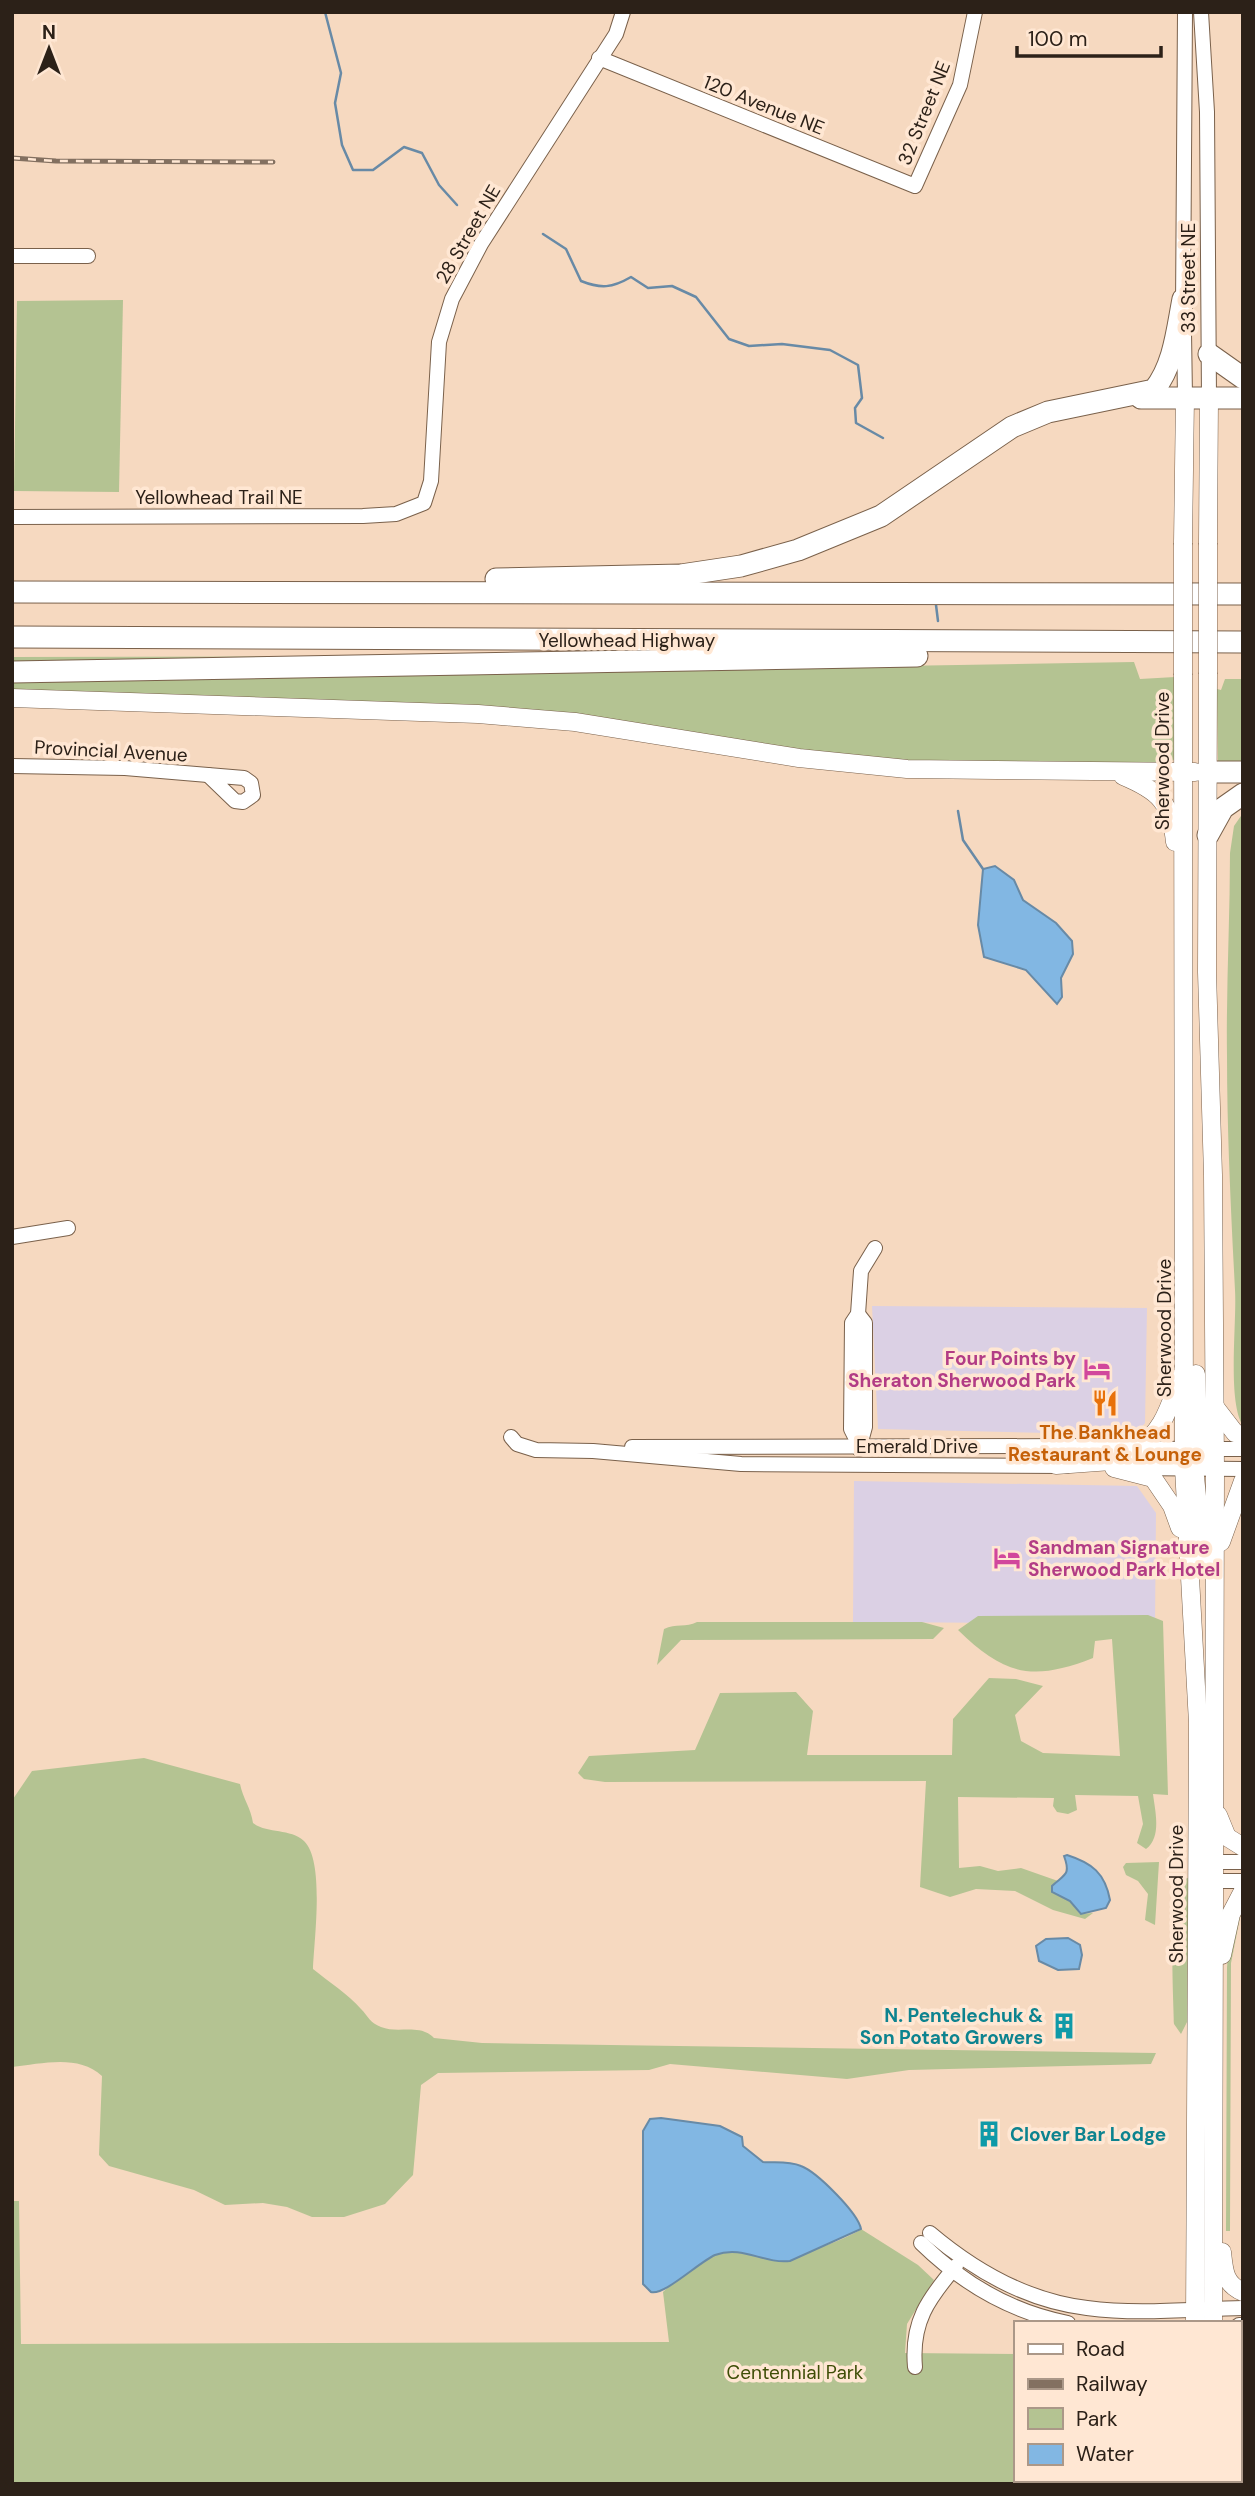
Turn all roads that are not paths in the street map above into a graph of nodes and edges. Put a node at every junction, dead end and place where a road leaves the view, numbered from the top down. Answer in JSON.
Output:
{"nodes":[{"id":1,"x":623,"y":12,"type":"edge"},
{"id":2,"x":975,"y":12,"type":"edge"},
{"id":3,"x":1185,"y":12,"type":"edge"},
{"id":4,"x":1201,"y":12,"type":"edge"},
{"id":5,"x":599,"y":58,"type":"junction"},
{"id":6,"x":915,"y":186,"type":"joint"},
{"id":7,"x":12,"y":256,"type":"edge"},
{"id":8,"x":89,"y":256,"type":"dead end"},
{"id":9,"x":1183,"y":299,"type":"junction"},
{"id":10,"x":1209,"y":354,"type":"junction"},
{"id":11,"x":1243,"y":378,"type":"edge"},
{"id":12,"x":1185,"y":397,"type":"junction"},
{"id":13,"x":1209,"y":398,"type":"junction"},
{"id":14,"x":1243,"y":398,"type":"edge"},
{"id":15,"x":1121,"y":399,"type":"junction"},
{"id":16,"x":424,"y":503,"type":"joint"},
{"id":17,"x":12,"y":517,"type":"edge"},
{"id":18,"x":1183,"y":543,"type":"joint"},
{"id":19,"x":1208,"y":543,"type":"joint"},
{"id":20,"x":12,"y":592,"type":"edge"},
{"id":21,"x":362,"y":593,"type":"junction"},
{"id":22,"x":1243,"y":594,"type":"edge"},
{"id":23,"x":12,"y":637,"type":"edge"},
{"id":24,"x":968,"y":642,"type":"junction"},
{"id":25,"x":1243,"y":642,"type":"edge"},
{"id":26,"x":12,"y":672,"type":"edge"},
{"id":27,"x":12,"y":698,"type":"edge"},
{"id":28,"x":12,"y":766,"type":"edge"},
{"id":29,"x":1183,"y":772,"type":"junction"},
{"id":30,"x":1209,"y":772,"type":"junction"},
{"id":31,"x":1243,"y":772,"type":"edge"},
{"id":32,"x":1117,"y":773,"type":"junction"},
{"id":33,"x":208,"y":775,"type":"dead end"},
{"id":34,"x":1243,"y":794,"type":"edge"},
{"id":35,"x":1208,"y":835,"type":"junction"},
{"id":36,"x":1183,"y":909,"type":"junction"},
{"id":37,"x":68,"y":1228,"type":"dead end"},
{"id":38,"x":12,"y":1237,"type":"edge"},
{"id":39,"x":875,"y":1248,"type":"dead end"},
{"id":40,"x":1185,"y":1304,"type":"junction"},
{"id":41,"x":1184,"y":1366,"type":"junction"},
{"id":42,"x":1215,"y":1407,"type":"junction"},
{"id":43,"x":1243,"y":1435,"type":"edge"},
{"id":44,"x":511,"y":1437,"type":"dead end"},
{"id":45,"x":859,"y":1445,"type":"junction"},
{"id":46,"x":1137,"y":1447,"type":"junction"},
{"id":47,"x":1243,"y":1449,"type":"edge"},
{"id":48,"x":593,"y":1451,"type":"junction"},
{"id":49,"x":1194,"y":1456,"type":"junction"},
{"id":50,"x":859,"y":1465,"type":"junction"},
{"id":51,"x":1056,"y":1465,"type":"junction"},
{"id":52,"x":1114,"y":1468,"type":"junction"},
{"id":53,"x":1243,"y":1469,"type":"edge"},
{"id":54,"x":1215,"y":1470,"type":"junction"},
{"id":55,"x":1243,"y":1481,"type":"edge"},
{"id":56,"x":1186,"y":1546,"type":"junction"},
{"id":57,"x":1214,"y":1565,"type":"junction"},
{"id":58,"x":1214,"y":1598,"type":"junction"},
{"id":59,"x":1214,"y":1794,"type":"junction"},
{"id":60,"x":1243,"y":1847,"type":"edge"},
{"id":61,"x":1206,"y":1862,"type":"junction"},
{"id":62,"x":1243,"y":1862,"type":"edge"},
{"id":63,"x":1206,"y":1881,"type":"junction"},
{"id":64,"x":1243,"y":1881,"type":"edge"},
{"id":65,"x":1243,"y":1891,"type":"edge"},
{"id":66,"x":1214,"y":2007,"type":"junction"},
{"id":67,"x":1213,"y":2234,"type":"junction"},
{"id":68,"x":962,"y":2259,"type":"junction"},
{"id":69,"x":951,"y":2272,"type":"junction"},
{"id":70,"x":1243,"y":2292,"type":"edge"},
{"id":71,"x":1243,"y":2308,"type":"edge"},
{"id":72,"x":1204,"y":2315,"type":"edge"},
{"id":73,"x":1062,"y":2321,"type":"edge"},
{"id":74,"x":915,"y":2367,"type":"dead end"}],
"edges":[{"from":1,"to":5,"type":"street","name":"28 Street NE"},
{"from":2,"to":6,"type":"street","name":"32 Street NE"},
{"from":3,"to":9,"type":"street","name":"33 Street NE"},
{"from":4,"to":10,"type":"street","name":"33 Street NE"},
{"from":5,"to":6,"type":"street","name":"120 Avenue NE"},
{"from":5,"to":16,"type":"street","name":"28 Street NE"},
{"from":7,"to":8,"type":"street"},
{"from":9,"to":12,"type":"street","name":"33 Street NE"},
{"from":9,"to":15,"type":"highway"},
{"from":10,"to":11,"type":"highway"},
{"from":10,"to":13,"type":"street","name":"33 Street NE"},
{"from":12,"to":13,"type":"highway"},
{"from":12,"to":15,"type":"highway"},
{"from":12,"to":18,"type":"main road","name":"33 Street NE"},
{"from":13,"to":14,"type":"highway"},
{"from":13,"to":19,"type":"main road","name":"33 Street NE"},
{"from":15,"to":21,"type":"highway"},
{"from":16,"to":17,"type":"street","name":"Yellowhead Trail NE"},
{"from":18,"to":29,"type":"main road","name":"Sherwood Drive","bridge":true},
{"from":19,"to":30,"type":"main road","name":"Sherwood Drive","bridge":true},
{"from":20,"to":21,"type":"highway"},
{"from":21,"to":22,"type":"highway"},
{"from":23,"to":24,"type":"highway","name":"Yellowhead Highway"},
{"from":24,"to":25,"type":"highway","name":"Yellowhead Highway"},
{"from":24,"to":26,"type":"highway"},
{"from":27,"to":32,"type":"main road"},
{"from":28,"to":33,"type":"street","name":"Provincial Avenue"},
{"from":29,"to":30,"type":"main road"},
{"from":29,"to":32,"type":"main road"},
{"from":29,"to":36,"type":"main road","name":"Sherwood Drive"},
{"from":30,"to":31,"type":"highway"},
{"from":30,"to":35,"type":"main road","name":"Sherwood Drive"},
{"from":32,"to":36,"type":"main road"},
{"from":34,"to":35,"type":"highway"},
{"from":35,"to":42,"type":"main road","name":"Sherwood Drive"},
{"from":36,"to":40,"type":"main road","name":"Sherwood Drive"},
{"from":37,"to":38,"type":"street"},
{"from":39,"to":45,"type":"street"},
{"from":40,"to":41,"type":"main road","name":"Sherwood Drive"},
{"from":40,"to":49,"type":"main road"},
{"from":41,"to":46,"type":"main road"},
{"from":41,"to":49,"type":"main road","name":"Sherwood Drive"},
{"from":42,"to":43,"type":"main road"},
{"from":42,"to":49,"type":"main road","name":"Sherwood Drive"},
{"from":44,"to":48,"type":"street","name":"Emerald Drive"},
{"from":45,"to":46,"type":"street","name":"Emerald Drive"},
{"from":45,"to":48,"type":"street","name":"Emerald Drive"},
{"from":45,"to":50,"type":"street"},
{"from":46,"to":49,"type":"street","name":"Emerald Drive"},
{"from":47,"to":49,"type":"street","name":"Emerald Drive"},
{"from":48,"to":50,"type":"street","name":"Emerald Drive"},
{"from":49,"to":51,"type":"main road"},
{"from":49,"to":52,"type":"street","name":"Emerald Drive"},
{"from":49,"to":54,"type":"main road","name":"Sherwood Drive"},
{"from":49,"to":56,"type":"main road","name":"Sherwood Drive"},
{"from":49,"to":58,"type":"main road"},
{"from":50,"to":51,"type":"street","name":"Emerald Drive"},
{"from":51,"to":52,"type":"street","name":"Emerald Drive"},
{"from":52,"to":56,"type":"main road"},
{"from":53,"to":54,"type":"street"},
{"from":54,"to":57,"type":"main road","name":"Sherwood Drive"},
{"from":55,"to":57,"type":"main road"},
{"from":56,"to":61,"type":"main road","name":"Sherwood Drive"},
{"from":57,"to":58,"type":"main road","name":"Sherwood Drive"},
{"from":58,"to":59,"type":"main road","name":"Sherwood Drive"},
{"from":59,"to":60,"type":"main road"},
{"from":59,"to":61,"type":"main road","name":"Sherwood Drive"},
{"from":61,"to":62,"type":"street"},
{"from":61,"to":63,"type":"main road","name":"Sherwood Drive"},
{"from":63,"to":64,"type":"street"},
{"from":63,"to":66,"type":"main road","name":"Sherwood Drive"},
{"from":63,"to":72,"type":"main road","name":"Sherwood Drive"},
{"from":65,"to":66,"type":"main road"},
{"from":66,"to":67,"type":"main road","name":"Sherwood Drive"},
{"from":67,"to":70,"type":"main road"},
{"from":67,"to":72,"type":"main road","name":"Sherwood Drive"},
{"from":68,"to":69,"type":"street"},
{"from":68,"to":69,"type":"street"},
{"from":68,"to":72,"type":"street"},
{"from":69,"to":73,"type":"street"},
{"from":69,"to":74,"type":"street"},
{"from":71,"to":72,"type":"street"}]}
